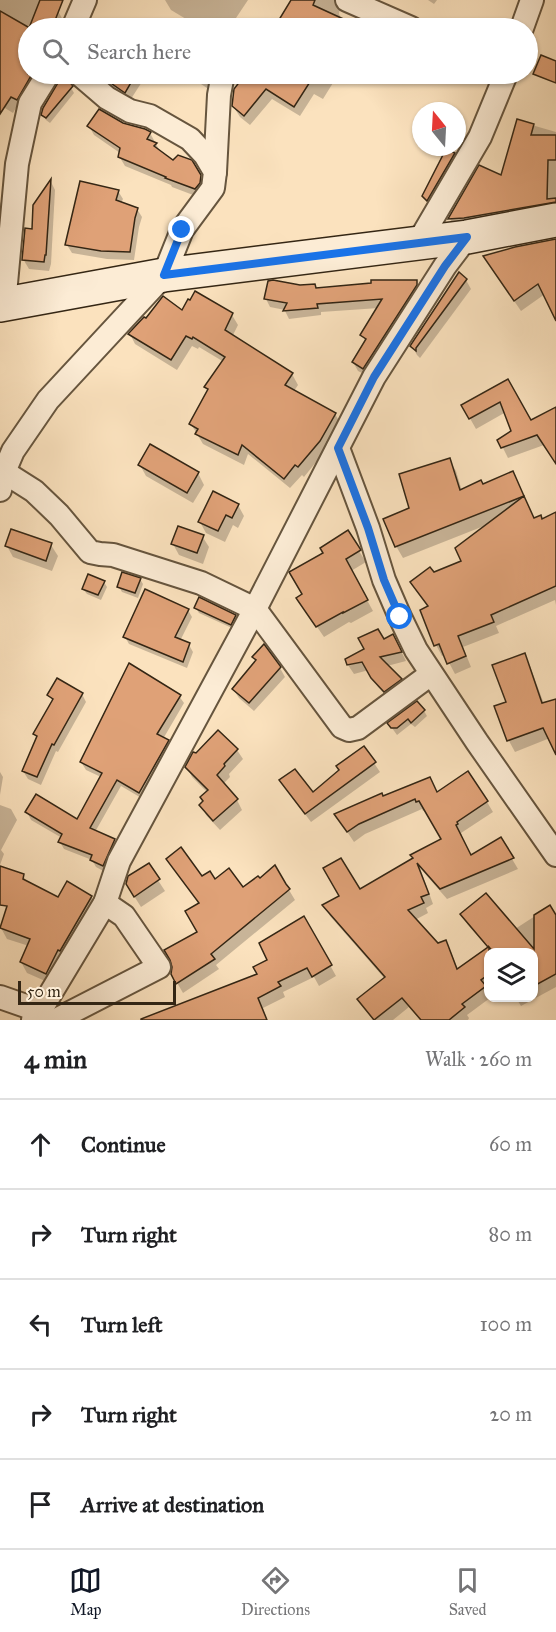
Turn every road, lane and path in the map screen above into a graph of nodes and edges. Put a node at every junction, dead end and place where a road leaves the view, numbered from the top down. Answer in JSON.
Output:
{"nodes":[{"id":1,"x":85,"y":0,"type":"edge"},
{"id":2,"x":348,"y":0,"type":"edge"},
{"id":3,"x":532,"y":0,"type":"edge"},
{"id":4,"x":77,"y":18,"type":"edge"},
{"id":5,"x":388,"y":18,"type":"edge"},
{"id":6,"x":526,"y":18,"type":"edge"},
{"id":7,"x":42,"y":84,"type":"edge"},
{"id":8,"x":91,"y":84,"type":"edge"},
{"id":9,"x":221,"y":84,"type":"edge"},
{"id":10,"x":502,"y":84,"type":"edge"},
{"id":11,"x":215,"y":172,"type":"junction"},
{"id":12,"x":556,"y":220,"type":"edge"},
{"id":13,"x":467,"y":237,"type":"junction"},
{"id":14,"x":418,"y":243,"type":"junction"},
{"id":15,"x":164,"y":275,"type":"junction"},
{"id":16,"x":2,"y":305,"type":"edge"},
{"id":17,"x":338,"y":448,"type":"junction"},
{"id":18,"x":2,"y":481,"type":"edge"},
{"id":19,"x":255,"y":609,"type":"junction"},
{"id":20,"x":431,"y":674,"type":"junction"},
{"id":21,"x":556,"y":855,"type":"edge"},
{"id":22,"x":105,"y":903,"type":"junction"},
{"id":23,"x":0,"y":997,"type":"edge"},
{"id":24,"x":44,"y":1018,"type":"edge"}],
"edges":[{"from":1,"to":4,"type":"street"},
{"from":2,"to":5,"type":"street"},
{"from":3,"to":6,"type":"street"},
{"from":7,"to":16,"type":"street"},
{"from":8,"to":11,"type":"street"},
{"from":9,"to":11,"type":"street"},
{"from":10,"to":14,"type":"street"},
{"from":11,"to":15,"type":"street"},
{"from":12,"to":13,"type":"street"},
{"from":13,"to":14,"type":"street"},
{"from":13,"to":17,"type":"street"},
{"from":14,"to":15,"type":"street"},
{"from":15,"to":16,"type":"street"},
{"from":15,"to":18,"type":"street"},
{"from":17,"to":19,"type":"street"},
{"from":17,"to":20,"type":"street"},
{"from":18,"to":19,"type":"street"},
{"from":19,"to":20,"type":"street"},
{"from":19,"to":22,"type":"street"},
{"from":20,"to":21,"type":"street"},
{"from":22,"to":24,"type":"street"},
{"from":22,"to":24,"type":"street"},
{"from":23,"to":24,"type":"street"}]}
